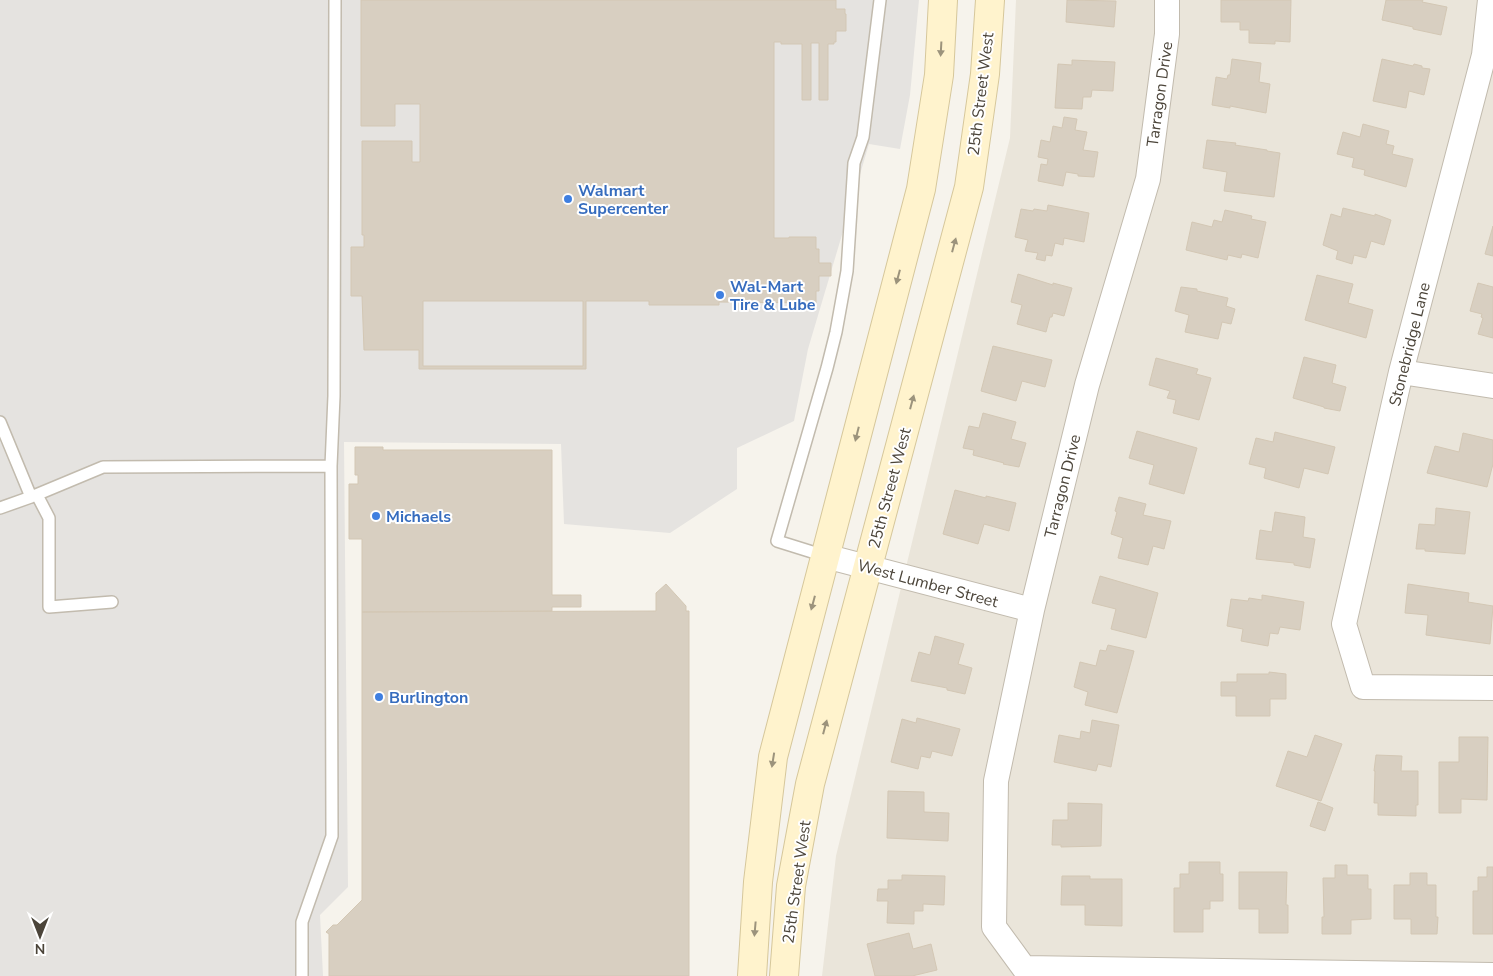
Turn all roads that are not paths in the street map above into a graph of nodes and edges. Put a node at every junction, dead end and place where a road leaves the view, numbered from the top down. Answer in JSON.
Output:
{"nodes":[{"id":1,"x":335,"y":0,"type":"edge"},
{"id":2,"x":880,"y":0,"type":"edge"},
{"id":3,"x":943,"y":0,"type":"edge"},
{"id":4,"x":990,"y":0,"type":"edge"},
{"id":5,"x":1167,"y":0,"type":"edge"},
{"id":6,"x":1490,"y":0,"type":"edge"},
{"id":7,"x":1401,"y":372,"type":"junction"},
{"id":8,"x":1493,"y":386,"type":"edge"},
{"id":9,"x":0,"y":422,"type":"edge"},
{"id":10,"x":331,"y":466,"type":"junction"},
{"id":11,"x":34,"y":496,"type":"junction"},
{"id":12,"x":0,"y":508,"type":"edge"},
{"id":13,"x":825,"y":556,"type":"junction"},
{"id":14,"x":868,"y":568,"type":"junction"},
{"id":15,"x":112,"y":602,"type":"dead end"},
{"id":16,"x":1032,"y":610,"type":"junction"},
{"id":17,"x":1493,"y":688,"type":"edge"},
{"id":18,"x":1493,"y":975,"type":"edge"},
{"id":19,"x":302,"y":976,"type":"edge"},
{"id":20,"x":752,"y":976,"type":"edge"},
{"id":21,"x":784,"y":976,"type":"edge"}],
"edges":[{"from":1,"to":10,"type":"lane"},
{"from":2,"to":13,"type":"lane"},
{"from":3,"to":13,"type":"street","name":"25th Street West","one_way":true},
{"from":14,"to":4,"type":"street","name":"25th Street West","one_way":true},
{"from":5,"to":16,"type":"street","name":"Tarragon Drive"},
{"from":6,"to":7,"type":"street","name":"Stonebridge Lane"},
{"from":7,"to":8,"type":"street"},
{"from":7,"to":17,"type":"street","name":"Stonebridge Lane"},
{"from":9,"to":11,"type":"lane"},
{"from":10,"to":11,"type":"lane"},
{"from":10,"to":19,"type":"lane"},
{"from":11,"to":12,"type":"lane"},
{"from":11,"to":15,"type":"lane"},
{"from":13,"to":14,"type":"street","name":"West Lumber Street"},
{"from":13,"to":20,"type":"street","name":"25th Street West","one_way":true},
{"from":14,"to":16,"type":"street","name":"West Lumber Street"},
{"from":21,"to":14,"type":"street","name":"25th Street West","one_way":true},
{"from":16,"to":18,"type":"street","name":"Tarragon Drive"}]}
